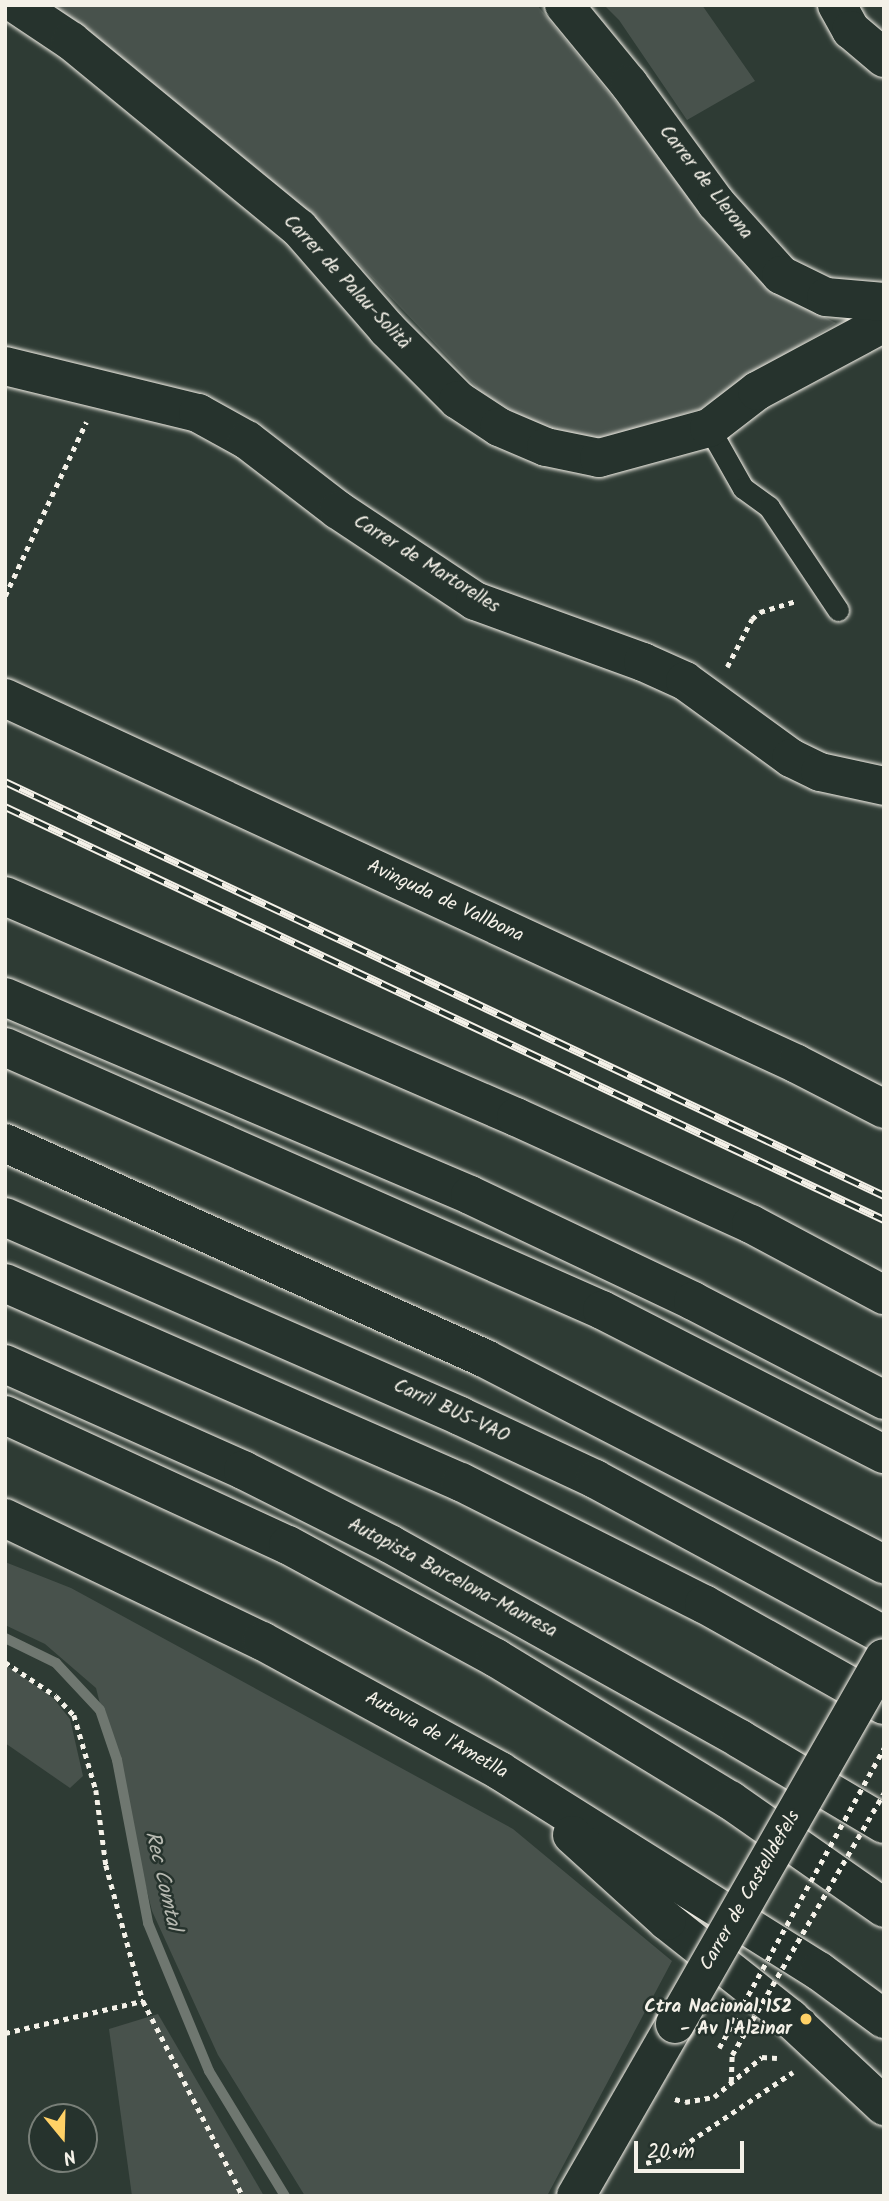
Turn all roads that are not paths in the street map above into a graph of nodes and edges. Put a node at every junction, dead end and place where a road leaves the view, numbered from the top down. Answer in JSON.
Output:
{"nodes":[{"id":1,"x":17,"y":5,"type":"edge"},
{"id":2,"x":564,"y":5,"type":"edge"},
{"id":3,"x":837,"y":5,"type":"edge"},
{"id":4,"x":884,"y":58,"type":"edge"},
{"id":5,"x":884,"y":302,"type":"edge"},
{"id":6,"x":884,"y":323,"type":"edge"},
{"id":7,"x":5,"y":366,"type":"edge"},
{"id":8,"x":709,"y":428,"type":"junction"},
{"id":9,"x":838,"y":610,"type":"dead end"},
{"id":10,"x":5,"y":698,"type":"edge"},
{"id":11,"x":884,"y":786,"type":"edge"},
{"id":12,"x":5,"y":896,"type":"edge"},
{"id":13,"x":5,"y":997,"type":"edge"},
{"id":14,"x":5,"y":1047,"type":"edge"},
{"id":15,"x":884,"y":1109,"type":"edge"},
{"id":16,"x":5,"y":1143,"type":"edge"},
{"id":17,"x":12,"y":1219,"type":"edge"},
{"id":18,"x":5,"y":1283,"type":"edge"},
{"id":19,"x":884,"y":1295,"type":"edge"},
{"id":20,"x":5,"y":1364,"type":"edge"},
{"id":21,"x":884,"y":1400,"type":"edge"},
{"id":22,"x":5,"y":1415,"type":"edge"},
{"id":23,"x":884,"y":1454,"type":"edge"},
{"id":24,"x":5,"y":1518,"type":"edge"},
{"id":25,"x":884,"y":1564,"type":"edge"},
{"id":26,"x":884,"y":1634,"type":"edge"},
{"id":27,"x":884,"y":1658,"type":"edge"},
{"id":28,"x":884,"y":1705,"type":"edge"},
{"id":29,"x":500,"y":1771,"type":"junction"},
{"id":30,"x":884,"y":1825,"type":"edge"},
{"id":31,"x":884,"y":1908,"type":"edge"},
{"id":32,"x":884,"y":2019,"type":"edge"},
{"id":33,"x":884,"y":2106,"type":"edge"},
{"id":34,"x":576,"y":2196,"type":"edge"}],
"edges":[{"from":1,"to":8,"type":"main road","name":"Carrer de Palau-Solità"},
{"from":2,"to":5,"type":"main road","name":"Carrer de Llerona"},
{"from":3,"to":4,"type":"main road"},
{"from":6,"to":8,"type":"main road","name":"Carrer de Palau-Solità"},
{"from":7,"to":11,"type":"main road","name":"Carrer de Martorelles"},
{"from":8,"to":9,"type":"lane"},
{"from":10,"to":15,"type":"main road","name":"Avinguda de Vallbona"},
{"from":12,"to":19,"type":"main road"},
{"from":13,"to":21,"type":"main road"},
{"from":14,"to":23,"type":"main road"},
{"from":16,"to":25,"type":"main road"},
{"from":17,"to":26,"type":"main road","name":"Carril BUS-VAO"},
{"from":18,"to":28,"type":"main road"},
{"from":20,"to":30,"type":"main road","name":"Autopista Barcelona-Manresa"},
{"from":22,"to":31,"type":"main road"},
{"from":24,"to":29,"type":"main road","name":"Autovia de l'Ametlla"},
{"from":27,"to":34,"type":"main road","name":"Carrer de Castelldefels","bridge":true},
{"from":29,"to":32,"type":"main road","name":"Autovia de l'Ametlla"},
{"from":29,"to":33,"type":"main road"}]}
